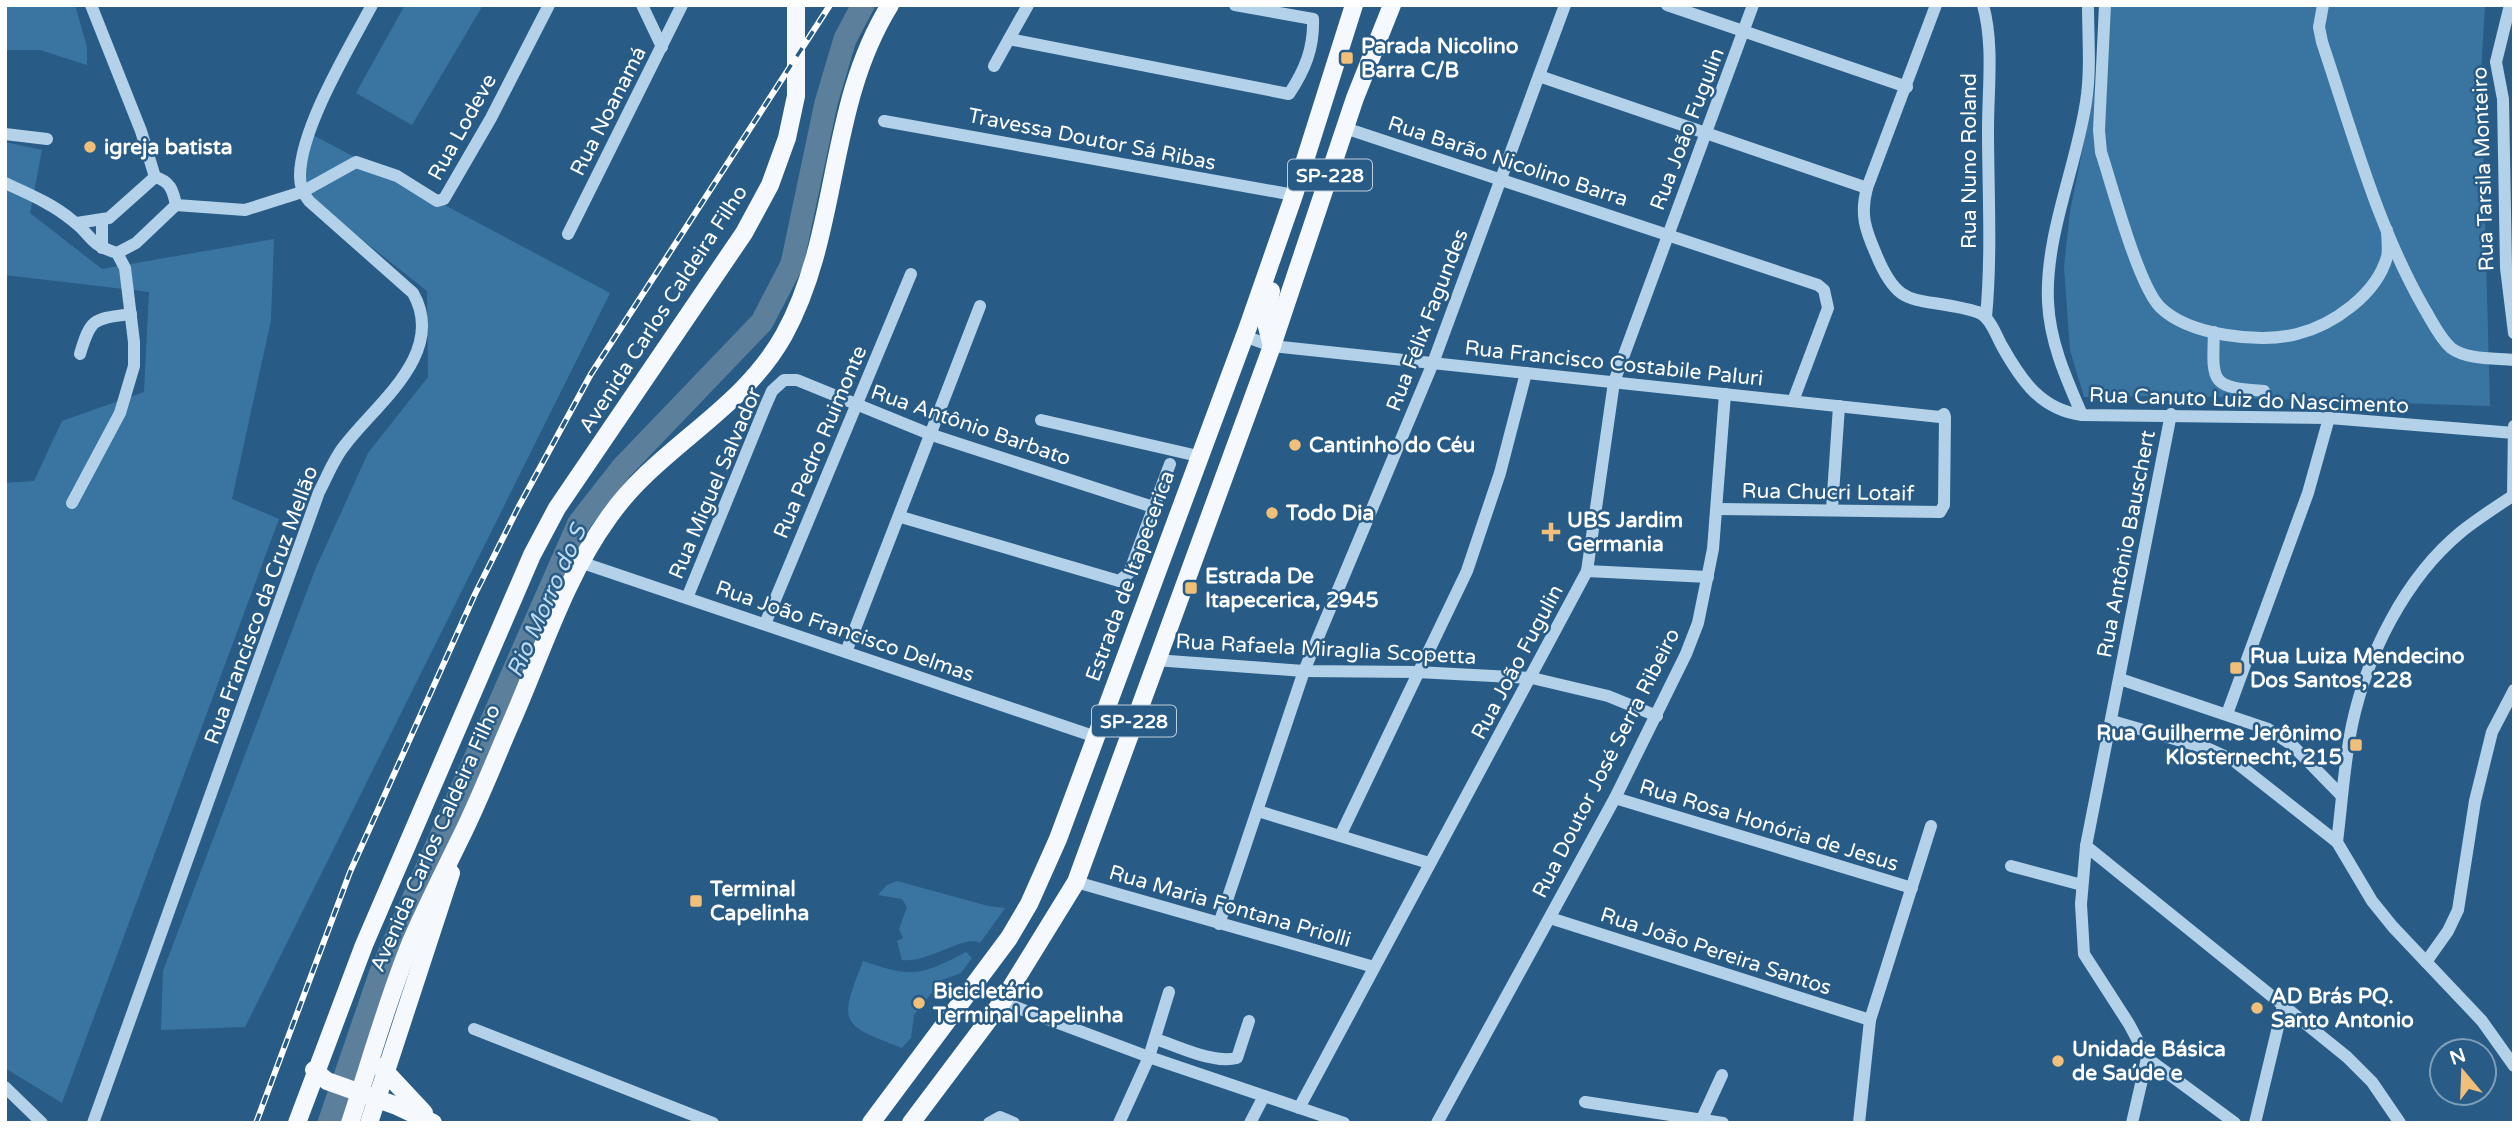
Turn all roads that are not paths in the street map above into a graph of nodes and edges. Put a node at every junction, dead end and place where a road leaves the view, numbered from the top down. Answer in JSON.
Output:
{"nodes":[{"id":1,"x":91,"y":5,"type":"edge"},
{"id":2,"x":372,"y":5,"type":"edge"},
{"id":3,"x":549,"y":5,"type":"edge"},
{"id":4,"x":642,"y":5,"type":"edge"},
{"id":5,"x":682,"y":5,"type":"edge"},
{"id":6,"x":796,"y":5,"type":"edge"},
{"id":7,"x":890,"y":5,"type":"edge"},
{"id":8,"x":1028,"y":5,"type":"edge"},
{"id":9,"x":1235,"y":5,"type":"edge"},
{"id":10,"x":1354,"y":5,"type":"edge"},
{"id":11,"x":1392,"y":5,"type":"edge"},
{"id":12,"x":1565,"y":5,"type":"edge"},
{"id":13,"x":1667,"y":5,"type":"edge"},
{"id":14,"x":1753,"y":5,"type":"edge"},
{"id":15,"x":1936,"y":5,"type":"edge"},
{"id":16,"x":1983,"y":5,"type":"edge"},
{"id":17,"x":2088,"y":5,"type":"edge"},
{"id":18,"x":2105,"y":5,"type":"edge"},
{"id":19,"x":2323,"y":5,"type":"edge"},
{"id":20,"x":2510,"y":5,"type":"edge"},
{"id":21,"x":1744,"y":31,"type":"junction"},
{"id":22,"x":1009,"y":38,"type":"junction"},
{"id":23,"x":662,"y":47,"type":"junction"},
{"id":24,"x":994,"y":66,"type":"dead end"},
{"id":25,"x":1539,"y":76,"type":"junction"},
{"id":26,"x":2514,"y":86,"type":"edge"},
{"id":27,"x":1907,"y":87,"type":"junction"},
{"id":28,"x":2503,"y":99,"type":"junction"},
{"id":29,"x":884,"y":121,"type":"dead end"},
{"id":30,"x":1345,"y":128,"type":"junction"},
{"id":31,"x":1706,"y":133,"type":"junction"},
{"id":32,"x":5,"y":134,"type":"edge"},
{"id":33,"x":47,"y":139,"type":"dead end"},
{"id":34,"x":1309,"y":148,"type":"junction"},
{"id":35,"x":155,"y":177,"type":"junction"},
{"id":36,"x":1501,"y":178,"type":"junction"},
{"id":37,"x":5,"y":183,"type":"edge"},
{"id":38,"x":1867,"y":188,"type":"junction"},
{"id":39,"x":302,"y":192,"type":"junction"},
{"id":40,"x":1294,"y":195,"type":"junction"},
{"id":41,"x":176,"y":205,"type":"junction"},
{"id":42,"x":102,"y":220,"type":"junction"},
{"id":43,"x":77,"y":223,"type":"junction"},
{"id":44,"x":2386,"y":230,"type":"junction"},
{"id":45,"x":568,"y":234,"type":"dead end"},
{"id":46,"x":1668,"y":234,"type":"junction"},
{"id":47,"x":102,"y":248,"type":"junction"},
{"id":48,"x":117,"y":253,"type":"junction"},
{"id":49,"x":2510,"y":268,"type":"edge"},
{"id":50,"x":911,"y":274,"type":"dead end"},
{"id":51,"x":980,"y":306,"type":"dead end"},
{"id":52,"x":131,"y":314,"type":"junction"},
{"id":53,"x":1986,"y":317,"type":"junction"},
{"id":54,"x":2214,"y":332,"type":"junction"},
{"id":55,"x":2514,"y":332,"type":"edge"},
{"id":56,"x":1244,"y":336,"type":"junction"},
{"id":57,"x":1272,"y":346,"type":"junction"},
{"id":58,"x":80,"y":354,"type":"dead end"},
{"id":59,"x":2514,"y":360,"type":"edge"},
{"id":60,"x":1433,"y":363,"type":"junction"},
{"id":61,"x":1526,"y":373,"type":"junction"},
{"id":62,"x":1614,"y":382,"type":"junction"},
{"id":63,"x":779,"y":383,"type":"joint"},
{"id":64,"x":2264,"y":391,"type":"dead end"},
{"id":65,"x":1725,"y":394,"type":"junction"},
{"id":66,"x":1793,"y":401,"type":"junction"},
{"id":67,"x":856,"y":406,"type":"junction"},
{"id":68,"x":1839,"y":406,"type":"junction"},
{"id":69,"x":2171,"y":414,"type":"junction"},
{"id":70,"x":2082,"y":415,"type":"junction"},
{"id":71,"x":2329,"y":418,"type":"junction"},
{"id":72,"x":1041,"y":420,"type":"dead end"},
{"id":73,"x":2513,"y":431,"type":"edge"},
{"id":74,"x":932,"y":435,"type":"junction"},
{"id":75,"x":1198,"y":456,"type":"junction"},
{"id":76,"x":1171,"y":464,"type":"dead end"},
{"id":77,"x":2513,"y":496,"type":"edge"},
{"id":78,"x":72,"y":503,"type":"dead end"},
{"id":79,"x":1153,"y":507,"type":"junction"},
{"id":80,"x":1718,"y":509,"type":"junction"},
{"id":81,"x":1832,"y":509,"type":"junction"},
{"id":82,"x":1936,"y":513,"type":"joint"},
{"id":83,"x":901,"y":517,"type":"junction"},
{"id":84,"x":580,"y":562,"type":"junction"},
{"id":85,"x":1587,"y":571,"type":"junction"},
{"id":86,"x":1707,"y":577,"type":"junction"},
{"id":87,"x":687,"y":598,"type":"junction"},
{"id":88,"x":765,"y":624,"type":"junction"},
{"id":89,"x":846,"y":652,"type":"junction"},
{"id":90,"x":1155,"y":660,"type":"junction"},
{"id":91,"x":1304,"y":671,"type":"junction"},
{"id":92,"x":1417,"y":672,"type":"junction"},
{"id":93,"x":1532,"y":678,"type":"junction"},
{"id":94,"x":2120,"y":679,"type":"junction"},
{"id":95,"x":2514,"y":690,"type":"edge"},
{"id":96,"x":2227,"y":714,"type":"junction"},
{"id":97,"x":1657,"y":716,"type":"junction"},
{"id":98,"x":2112,"y":721,"type":"junction"},
{"id":99,"x":1096,"y":737,"type":"junction"},
{"id":100,"x":2341,"y":795,"type":"junction"},
{"id":101,"x":1615,"y":798,"type":"junction"},
{"id":102,"x":1258,"y":811,"type":"junction"},
{"id":103,"x":1931,"y":826,"type":"dead end"},
{"id":104,"x":1341,"y":834,"type":"junction"},
{"id":105,"x":461,"y":837,"type":"junction"},
{"id":106,"x":2337,"y":842,"type":"junction"},
{"id":107,"x":2086,"y":846,"type":"junction"},
{"id":108,"x":1429,"y":863,"type":"junction"},
{"id":109,"x":2011,"y":866,"type":"dead end"},
{"id":110,"x":1076,"y":883,"type":"junction"},
{"id":111,"x":2082,"y":885,"type":"junction"},
{"id":112,"x":1912,"y":888,"type":"junction"},
{"id":113,"x":1550,"y":918,"type":"junction"},
{"id":114,"x":1219,"y":923,"type":"junction"},
{"id":115,"x":2426,"y":962,"type":"junction"},
{"id":116,"x":1374,"y":967,"type":"junction"},
{"id":117,"x":1169,"y":992,"type":"dead end"},
{"id":118,"x":1002,"y":1002,"type":"junction"},
{"id":119,"x":2283,"y":1006,"type":"junction"},
{"id":120,"x":1870,"y":1020,"type":"junction"},
{"id":121,"x":1249,"y":1021,"type":"dead end"},
{"id":122,"x":474,"y":1029,"type":"dead end"},
{"id":123,"x":1155,"y":1039,"type":"junction"},
{"id":124,"x":372,"y":1054,"type":"junction"},
{"id":125,"x":1149,"y":1057,"type":"junction"},
{"id":126,"x":2147,"y":1058,"type":"junction"},
{"id":127,"x":2514,"y":1066,"type":"edge"},
{"id":128,"x":314,"y":1070,"type":"junction"},
{"id":129,"x":387,"y":1075,"type":"junction"},
{"id":130,"x":1722,"y":1075,"type":"dead end"},
{"id":131,"x":5,"y":1087,"type":"edge"},
{"id":132,"x":356,"y":1090,"type":"junction"},
{"id":133,"x":1264,"y":1096,"type":"junction"},
{"id":134,"x":378,"y":1098,"type":"junction"},
{"id":135,"x":1585,"y":1102,"type":"dead end"},
{"id":136,"x":1299,"y":1108,"type":"junction"},
{"id":137,"x":1701,"y":1120,"type":"edge"},
{"id":138,"x":42,"y":1123,"type":"edge"},
{"id":139,"x":93,"y":1123,"type":"edge"},
{"id":140,"x":297,"y":1123,"type":"edge"},
{"id":141,"x":350,"y":1123,"type":"edge"},
{"id":142,"x":369,"y":1123,"type":"edge"},
{"id":143,"x":434,"y":1123,"type":"edge"},
{"id":144,"x":713,"y":1123,"type":"edge"},
{"id":145,"x":871,"y":1123,"type":"edge"},
{"id":146,"x":911,"y":1123,"type":"edge"},
{"id":147,"x":989,"y":1123,"type":"edge"},
{"id":148,"x":1014,"y":1123,"type":"edge"},
{"id":149,"x":1119,"y":1123,"type":"edge"},
{"id":150,"x":1250,"y":1123,"type":"edge"},
{"id":151,"x":1344,"y":1123,"type":"edge"},
{"id":152,"x":1437,"y":1123,"type":"edge"},
{"id":153,"x":1723,"y":1123,"type":"edge"},
{"id":154,"x":1859,"y":1123,"type":"edge"},
{"id":155,"x":2132,"y":1123,"type":"edge"},
{"id":156,"x":2235,"y":1123,"type":"edge"},
{"id":157,"x":2255,"y":1123,"type":"edge"},
{"id":158,"x":2400,"y":1123,"type":"edge"}],
"edges":[{"from":1,"to":35,"type":"street"},
{"from":2,"to":39,"type":"street"},
{"from":3,"to":39,"type":"street","name":"Rua Lodeve"},
{"from":4,"to":23,"type":"street"},
{"from":5,"to":23,"type":"street","name":"Rua Noanamá"},
{"from":6,"to":128,"type":"main road","name":"Avenida Carlos Caldeira Filho"},
{"from":7,"to":84,"type":"main road","name":"Avenida Carlos Caldeira Filho"},
{"from":8,"to":22,"type":"street"},
{"from":9,"to":22,"type":"street"},
{"from":10,"to":34,"type":"main road","name":"Estrada de Itapecerica","number":"SP-228"},
{"from":11,"to":30,"type":"main road","number":"SP-228"},
{"from":12,"to":25,"type":"street","name":"Rua Félix Fagundes"},
{"from":13,"to":21,"type":"street"},
{"from":14,"to":21,"type":"street","name":"Rua João Fugulin"},
{"from":15,"to":27,"type":"street"},
{"from":16,"to":53,"type":"street","name":"Rua Nuno Roland"},
{"from":17,"to":70,"type":"street"},
{"from":18,"to":54,"type":"street"},
{"from":19,"to":44,"type":"street"},
{"from":20,"to":28,"type":"street","name":"Rua Tarsila Monteiro"},
{"from":21,"to":27,"type":"street"},
{"from":21,"to":31,"type":"street","name":"Rua João Fugulin"},
{"from":22,"to":24,"type":"street"},
{"from":23,"to":45,"type":"street","name":"Rua Noanamá"},
{"from":25,"to":31,"type":"street"},
{"from":25,"to":36,"type":"street","name":"Rua Félix Fagundes"},
{"from":26,"to":28,"type":"street"},
{"from":27,"to":38,"type":"street"},
{"from":28,"to":49,"type":"street","name":"Rua Tarsila Monteiro"},
{"from":29,"to":40,"type":"street","name":"Travessa Doutor Sá Ribas"},
{"from":30,"to":36,"type":"street","name":"Rua Barão Nicolino Barra"},
{"from":30,"to":57,"type":"main road","number":"SP-228"},
{"from":31,"to":38,"type":"street"},
{"from":31,"to":46,"type":"street","name":"Rua João Fugulin"},
{"from":32,"to":33,"type":"street"},
{"from":34,"to":40,"type":"main road","name":"Estrada de Itapecerica","number":"SP-228"},
{"from":34,"to":57,"type":"main road"},
{"from":35,"to":41,"type":"street"},
{"from":35,"to":42,"type":"street"},
{"from":36,"to":46,"type":"street","name":"Rua Barão Nicolino Barra"},
{"from":36,"to":60,"type":"street","name":"Rua Félix Fagundes"},
{"from":37,"to":43,"type":"street"},
{"from":38,"to":53,"type":"street"},
{"from":39,"to":41,"type":"street"},
{"from":39,"to":139,"type":"street","name":"Rua Francisco da Cruz Mellão"},
{"from":40,"to":56,"type":"main road","name":"Estrada de Itapecerica","number":"SP-228"},
{"from":41,"to":48,"type":"street"},
{"from":42,"to":43,"type":"street"},
{"from":42,"to":47,"type":"street"},
{"from":43,"to":47,"type":"street"},
{"from":44,"to":54,"type":"street"},
{"from":44,"to":59,"type":"street"},
{"from":46,"to":62,"type":"street","name":"Rua João Fugulin"},
{"from":46,"to":66,"type":"street","name":"Rua Barão Nicolino Barra"},
{"from":47,"to":48,"type":"street"},
{"from":48,"to":52,"type":"street"},
{"from":49,"to":55,"type":"street","name":"Rua Tarsila Monteiro"},
{"from":50,"to":67,"type":"street","name":"Rua Pedro Ruimonte"},
{"from":51,"to":74,"type":"street"},
{"from":52,"to":58,"type":"street"},
{"from":52,"to":78,"type":"street"},
{"from":53,"to":70,"type":"street","name":"Rua Canuto Luiz do Nascimento"},
{"from":54,"to":64,"type":"street"},
{"from":56,"to":57,"type":"street","name":"Rua Francisco Costabile Paluri"},
{"from":56,"to":75,"type":"main road","name":"Estrada de Itapecerica","number":"SP-228"},
{"from":57,"to":60,"type":"street","name":"Rua Francisco Costabile Paluri"},
{"from":57,"to":90,"type":"main road","number":"SP-228"},
{"from":60,"to":61,"type":"street","name":"Rua Francisco Costabile Paluri"},
{"from":60,"to":91,"type":"street","name":"Rua Félix Fagundes"},
{"from":61,"to":62,"type":"street","name":"Rua Francisco Costabile Paluri"},
{"from":61,"to":92,"type":"street"},
{"from":62,"to":65,"type":"street","name":"Rua Francisco Costabile Paluri"},
{"from":62,"to":85,"type":"street","name":"Rua João Fugulin"},
{"from":63,"to":67,"type":"street","name":"Rua Antônio Barbato"},
{"from":63,"to":87,"type":"street","name":"Rua Miguel Salvador"},
{"from":65,"to":66,"type":"street","name":"Rua Francisco Costabile Paluri"},
{"from":65,"to":80,"type":"street","name":"Rua Doutor José Serra Ribeiro"},
{"from":66,"to":68,"type":"street","name":"Rua Francisco Costabile Paluri"},
{"from":67,"to":74,"type":"street","name":"Rua Antônio Barbato"},
{"from":67,"to":88,"type":"street","name":"Rua Pedro Ruimonte"},
{"from":68,"to":81,"type":"street"},
{"from":68,"to":82,"type":"street","name":"Rua Francisco Costabile Paluri"},
{"from":69,"to":70,"type":"street","name":"Rua Canuto Luiz do Nascimento"},
{"from":69,"to":71,"type":"street","name":"Rua Canuto Luiz do Nascimento"},
{"from":69,"to":94,"type":"street","name":"Rua Antônio Bauschert"},
{"from":71,"to":73,"type":"street","name":"Rua Canuto Luiz do Nascimento"},
{"from":71,"to":96,"type":"street"},
{"from":72,"to":75,"type":"street"},
{"from":73,"to":77,"type":"street"},
{"from":74,"to":79,"type":"street","name":"Rua Antônio Barbato"},
{"from":74,"to":83,"type":"street"},
{"from":75,"to":99,"type":"main road","name":"Estrada de Itapecerica","number":"SP-228"},
{"from":76,"to":79,"type":"street"},
{"from":77,"to":100,"type":"street"},
{"from":79,"to":83,"type":"street"},
{"from":80,"to":81,"type":"street","name":"Rua Chucri Lotaif"},
{"from":80,"to":86,"type":"street","name":"Rua Doutor José Serra Ribeiro"},
{"from":81,"to":82,"type":"street","name":"Rua Chucri Lotaif"},
{"from":83,"to":89,"type":"street"},
{"from":84,"to":87,"type":"street","name":"Rua João Francisco Delmas"},
{"from":84,"to":105,"type":"main road","name":"Avenida Carlos Caldeira Filho"},
{"from":85,"to":86,"type":"street"},
{"from":85,"to":93,"type":"street","name":"Rua João Fugulin"},
{"from":86,"to":97,"type":"street","name":"Rua Doutor José Serra Ribeiro"},
{"from":87,"to":88,"type":"street","name":"Rua João Francisco Delmas"},
{"from":88,"to":89,"type":"street","name":"Rua João Francisco Delmas"},
{"from":89,"to":99,"type":"street","name":"Rua João Francisco Delmas"},
{"from":90,"to":91,"type":"street","name":"Rua Rafaela Miraglia Scopetta"},
{"from":90,"to":110,"type":"main road","number":"SP-228"},
{"from":91,"to":92,"type":"street","name":"Rua Rafaela Miraglia Scopetta"},
{"from":91,"to":102,"type":"street","name":"Rua Félix Fagundes"},
{"from":92,"to":93,"type":"street","name":"Rua Rafaela Miraglia Scopetta"},
{"from":92,"to":104,"type":"street"},
{"from":93,"to":97,"type":"street","name":"Rua Rafaela Miraglia Scopetta"},
{"from":93,"to":108,"type":"street","name":"Rua João Fugulin"},
{"from":94,"to":96,"type":"street","name":"Rua Antônio Bauschert"},
{"from":94,"to":98,"type":"street"},
{"from":95,"to":115,"type":"street"},
{"from":96,"to":100,"type":"street","name":"Rua Antônio Bauschert"},
{"from":97,"to":101,"type":"street","name":"Rua Doutor José Serra Ribeiro"},
{"from":98,"to":106,"type":"street"},
{"from":98,"to":107,"type":"street"},
{"from":99,"to":145,"type":"main road","name":"Estrada de Itapecerica","number":"SP-228"},
{"from":100,"to":106,"type":"street"},
{"from":101,"to":112,"type":"street","name":"Rua Rosa Honória de Jesus"},
{"from":101,"to":113,"type":"street","name":"Rua Doutor José Serra Ribeiro"},
{"from":102,"to":104,"type":"street"},
{"from":102,"to":114,"type":"street","name":"Rua Félix Fagundes"},
{"from":103,"to":112,"type":"street"},
{"from":104,"to":108,"type":"street"},
{"from":105,"to":124,"type":"main road","name":"Avenida Carlos Caldeira Filho"},
{"from":105,"to":129,"type":"main road"},
{"from":106,"to":115,"type":"street"},
{"from":107,"to":111,"type":"street"},
{"from":107,"to":119,"type":"street"},
{"from":108,"to":116,"type":"street","name":"Rua João Fugulin"},
{"from":109,"to":111,"type":"street"},
{"from":110,"to":114,"type":"street","name":"Rua Maria Fontana Priolli"},
{"from":110,"to":118,"type":"main road","number":"SP-228"},
{"from":111,"to":126,"type":"street"},
{"from":112,"to":120,"type":"street"},
{"from":113,"to":120,"type":"street","name":"Rua João Pereira Santos"},
{"from":113,"to":152,"type":"street","name":"Rua Doutor José Serra Ribeiro"},
{"from":114,"to":116,"type":"street","name":"Rua Maria Fontana Priolli"},
{"from":115,"to":127,"type":"street"},
{"from":116,"to":136,"type":"street","name":"Rua João Fugulin"},
{"from":117,"to":123,"type":"street"},
{"from":118,"to":125,"type":"street"},
{"from":118,"to":146,"type":"main road","number":"SP-228"},
{"from":119,"to":157,"type":"street"},
{"from":119,"to":158,"type":"street"},
{"from":120,"to":154,"type":"street"},
{"from":121,"to":123,"type":"street"},
{"from":122,"to":144,"type":"street"},
{"from":123,"to":125,"type":"street"},
{"from":124,"to":129,"type":"main road"},
{"from":124,"to":132,"type":"main road","name":"Avenida Carlos Caldeira Filho"},
{"from":125,"to":133,"type":"street"},
{"from":125,"to":149,"type":"street"},
{"from":126,"to":155,"type":"street"},
{"from":126,"to":156,"type":"street"},
{"from":128,"to":132,"type":"main road"},
{"from":128,"to":140,"type":"main road","name":"Avenida Carlos Caldeira Filho"},
{"from":129,"to":134,"type":"main road"},
{"from":129,"to":143,"type":"main road"},
{"from":130,"to":137,"type":"street"},
{"from":131,"to":138,"type":"street"},
{"from":132,"to":134,"type":"main road"},
{"from":132,"to":141,"type":"main road","name":"Avenida Carlos Caldeira Filho"},
{"from":133,"to":136,"type":"street"},
{"from":133,"to":150,"type":"street"},
{"from":134,"to":142,"type":"main road"},
{"from":134,"to":143,"type":"main road"},
{"from":135,"to":137,"type":"street"},
{"from":136,"to":151,"type":"street"},
{"from":137,"to":153,"type":"street"},
{"from":147,"to":148,"type":"street"}]}
